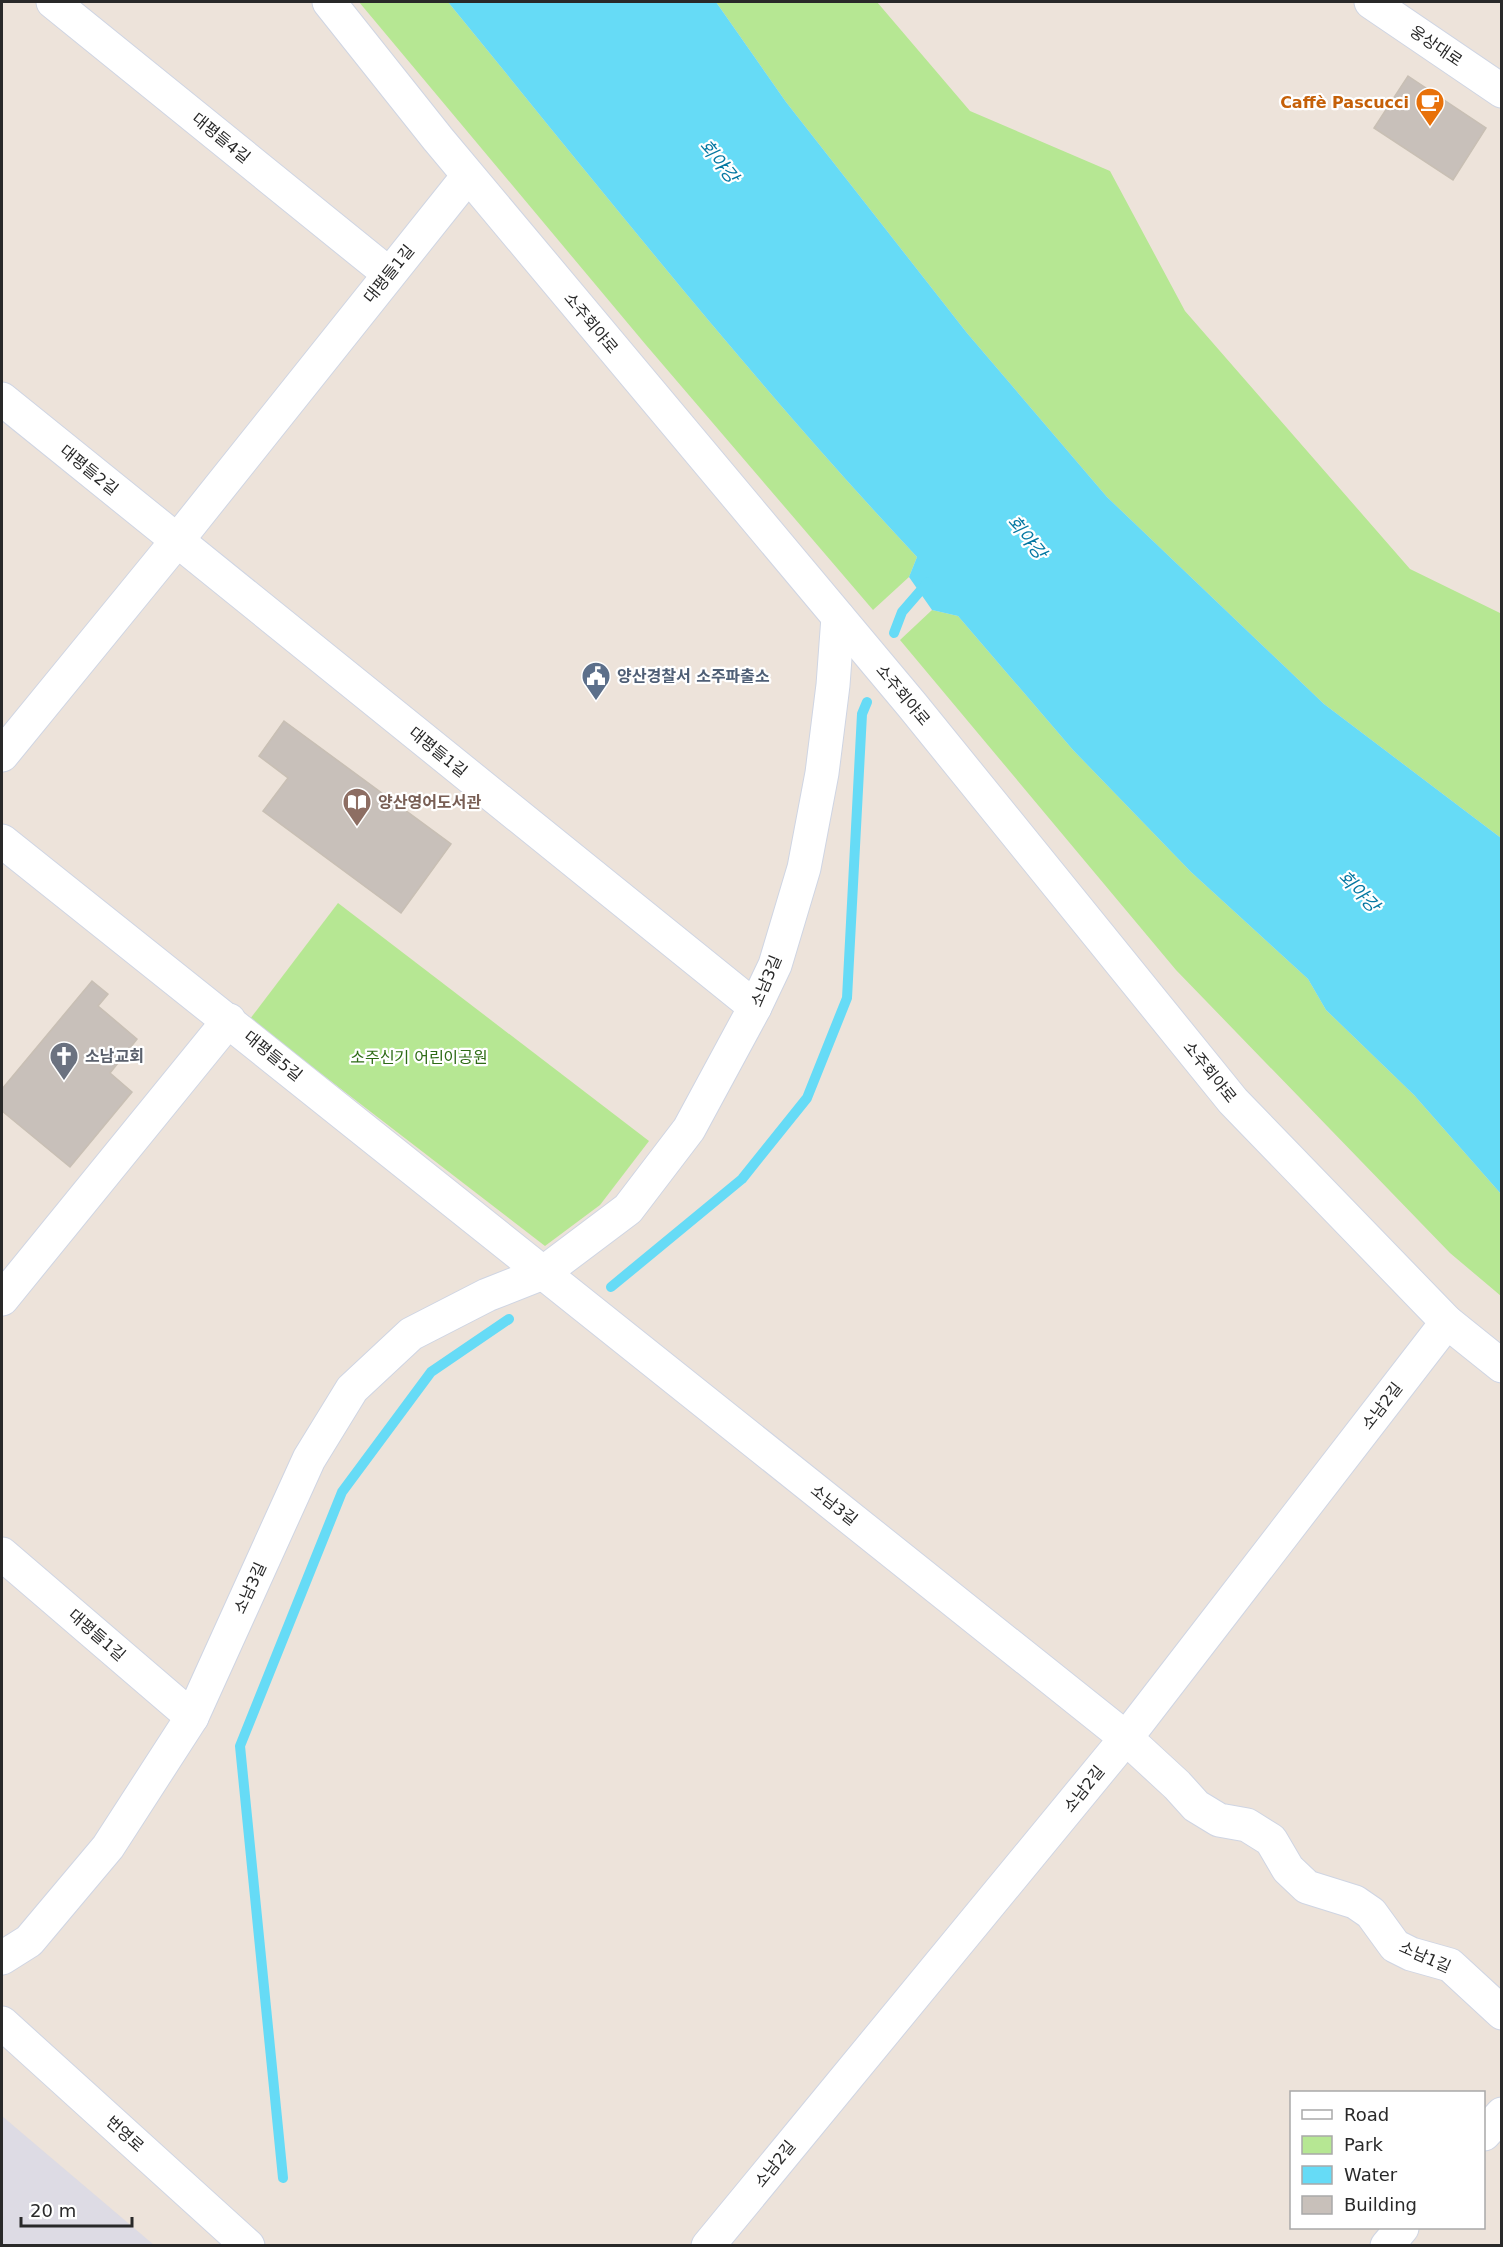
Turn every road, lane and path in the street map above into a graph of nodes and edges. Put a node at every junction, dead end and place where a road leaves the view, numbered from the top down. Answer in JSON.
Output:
{"nodes":[{"id":1,"x":53,"y":2,"type":"edge"},
{"id":2,"x":329,"y":2,"type":"edge"},
{"id":3,"x":1371,"y":2,"type":"edge"},
{"id":4,"x":1502,"y":91,"type":"edge"},
{"id":5,"x":468,"y":176,"type":"junction"},
{"id":6,"x":389,"y":274,"type":"junction"},
{"id":7,"x":2,"y":399,"type":"edge"},
{"id":8,"x":176,"y":542,"type":"junction"},
{"id":9,"x":838,"y":617,"type":"junction"},
{"id":10,"x":2,"y":755,"type":"edge"},
{"id":11,"x":2,"y":841,"type":"edge"},
{"id":12,"x":755,"y":1007,"type":"junction"},
{"id":13,"x":229,"y":1020,"type":"junction"},
{"id":14,"x":543,"y":1272,"type":"junction"},
{"id":15,"x":2,"y":1299,"type":"edge"},
{"id":16,"x":1447,"y":1322,"type":"junction"},
{"id":17,"x":1502,"y":1366,"type":"edge"},
{"id":18,"x":2,"y":1554,"type":"edge"},
{"id":19,"x":192,"y":1717,"type":"junction"},
{"id":20,"x":1126,"y":1738,"type":"junction"},
{"id":21,"x":2,"y":1958,"type":"edge"},
{"id":22,"x":1502,"y":2013,"type":"edge"},
{"id":23,"x":2,"y":2023,"type":"edge"},
{"id":24,"x":1502,"y":2114,"type":"edge"},
{"id":25,"x":1485,"y":2133,"type":"edge"},
{"id":26,"x":1401,"y":2229,"type":"edge"},
{"id":27,"x":248,"y":2246,"type":"edge"},
{"id":28,"x":708,"y":2246,"type":"edge"},
{"id":29,"x":1387,"y":2246,"type":"edge"}],
"edges":[{"from":1,"to":6,"type":"street","name":"대평들4길"},
{"from":2,"to":5,"type":"street","name":"소주회야로"},
{"from":3,"to":4,"type":"street","name":"웅상대로"},
{"from":5,"to":6,"type":"street","name":"대평들1길"},
{"from":5,"to":9,"type":"street","name":"소주회야로"},
{"from":6,"to":8,"type":"street","name":"대평들1길"},
{"from":7,"to":8,"type":"street","name":"대평들2길"},
{"from":8,"to":10,"type":"street","name":"대평들1길"},
{"from":8,"to":12,"type":"street","name":"대평들1길"},
{"from":9,"to":12,"type":"street","name":"소남3길"},
{"from":9,"to":16,"type":"street","name":"소주회야로"},
{"from":11,"to":13,"type":"street","name":"대평들5길"},
{"from":12,"to":14,"type":"street","name":"소남3길"},
{"from":13,"to":14,"type":"street","name":"대평들5길"},
{"from":13,"to":15,"type":"street"},
{"from":14,"to":19,"type":"street","name":"소남3길"},
{"from":14,"to":20,"type":"street","name":"소남3길"},
{"from":16,"to":17,"type":"street","name":"소주회야로"},
{"from":16,"to":20,"type":"street","name":"소남2길"},
{"from":18,"to":19,"type":"street","name":"대평들1길"},
{"from":19,"to":21,"type":"street","name":"소남3길"},
{"from":20,"to":22,"type":"street","name":"소남1길"},
{"from":20,"to":28,"type":"street","name":"소남2길"},
{"from":23,"to":27,"type":"street","name":"번영로"},
{"from":24,"to":25,"type":"street"},
{"from":26,"to":29,"type":"street"}]}
